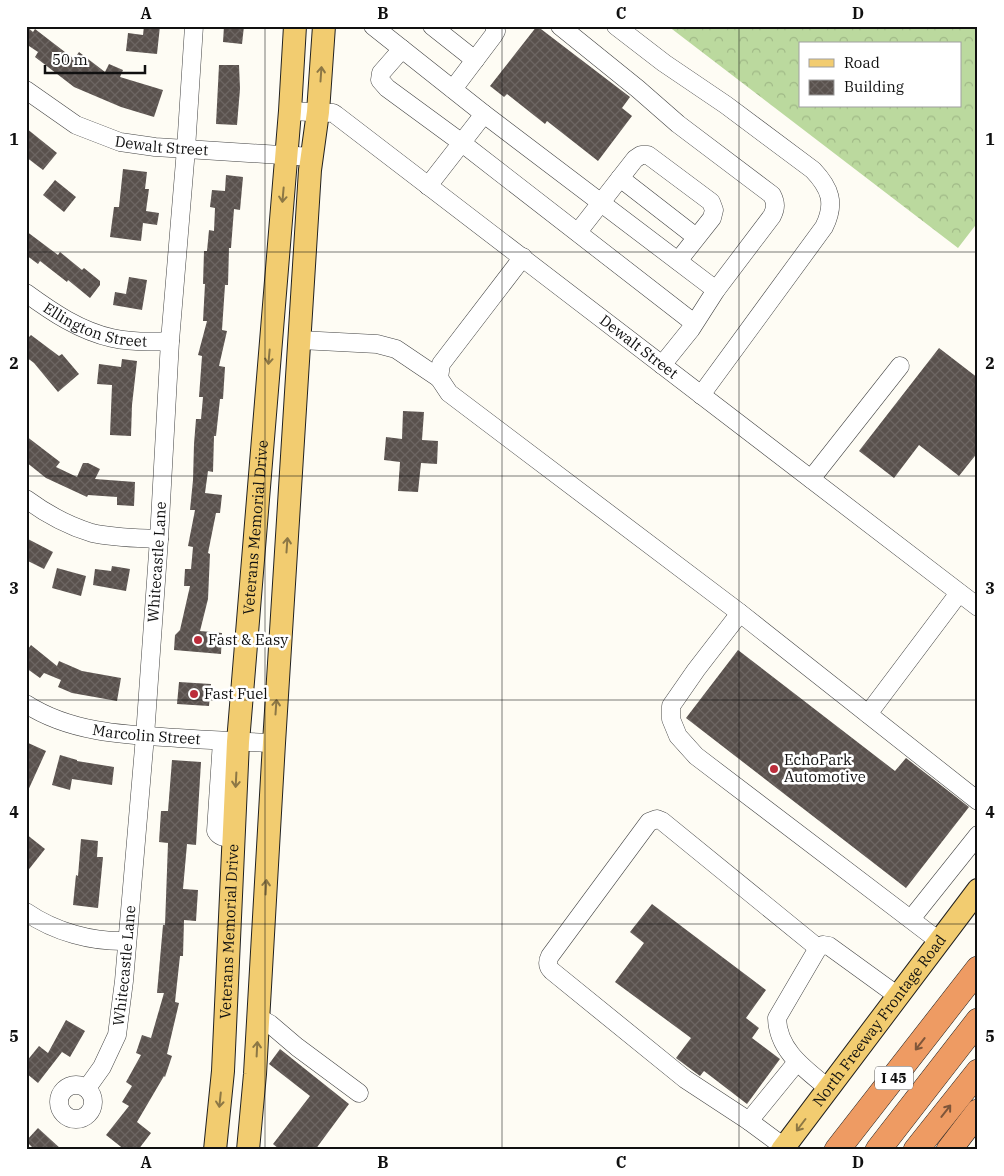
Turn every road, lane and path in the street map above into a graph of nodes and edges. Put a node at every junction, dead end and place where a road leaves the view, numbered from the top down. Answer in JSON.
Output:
{"nodes":[{"id":1,"x":194,"y":26,"type":"edge"},
{"id":2,"x":295,"y":26,"type":"edge"},
{"id":3,"x":324,"y":26,"type":"edge"},
{"id":4,"x":373,"y":26,"type":"edge"},
{"id":5,"x":432,"y":26,"type":"edge"},
{"id":6,"x":494,"y":26,"type":"edge"},
{"id":7,"x":560,"y":26,"type":"edge"},
{"id":8,"x":616,"y":26,"type":"edge"},
{"id":9,"x":402,"y":49,"type":"junction"},
{"id":10,"x":474,"y":60,"type":"junction"},
{"id":11,"x":453,"y":88,"type":"junction"},
{"id":12,"x":26,"y":90,"type":"edge"},
{"id":13,"x":290,"y":111,"type":"junction"},
{"id":14,"x":318,"y":112,"type":"junction"},
{"id":15,"x":484,"y":114,"type":"junction"},
{"id":16,"x":462,"y":143,"type":"junction"},
{"id":17,"x":186,"y":149,"type":"junction"},
{"id":18,"x":286,"y":154,"type":"junction"},
{"id":19,"x":312,"y":157,"type":"junction"},
{"id":20,"x":620,"y":178,"type":"junction"},
{"id":21,"x":428,"y":186,"type":"junction"},
{"id":22,"x":601,"y":202,"type":"junction"},
{"id":23,"x":578,"y":232,"type":"junction"},
{"id":24,"x":696,"y":237,"type":"junction"},
{"id":25,"x":523,"y":257,"type":"junction"},
{"id":26,"x":678,"y":261,"type":"junction"},
{"id":27,"x":716,"y":290,"type":"junction"},
{"id":28,"x":26,"y":292,"type":"edge"},
{"id":29,"x":694,"y":323,"type":"junction"},
{"id":30,"x":300,"y":340,"type":"junction"},
{"id":31,"x":170,"y":341,"type":"junction"},
{"id":32,"x":662,"y":365,"type":"junction"},
{"id":33,"x":900,"y":366,"type":"dead end"},
{"id":34,"x":439,"y":378,"type":"junction"},
{"id":35,"x":701,"y":395,"type":"junction"},
{"id":36,"x":264,"y":417,"type":"junction"},
{"id":37,"x":295,"y":418,"type":"junction"},
{"id":38,"x":811,"y":479,"type":"junction"},
{"id":39,"x":26,"y":499,"type":"edge"},
{"id":40,"x":159,"y":539,"type":"junction"},
{"id":41,"x":959,"y":592,"type":"junction"},
{"id":42,"x":978,"y":607,"type":"edge"},
{"id":43,"x":740,"y":613,"type":"junction"},
{"id":44,"x":26,"y":704,"type":"edge"},
{"id":45,"x":868,"y":714,"type":"junction"},
{"id":46,"x":145,"y":736,"type":"junction"},
{"id":47,"x":230,"y":742,"type":"junction"},
{"id":48,"x":274,"y":743,"type":"junction"},
{"id":49,"x":978,"y":801,"type":"edge"},
{"id":50,"x":978,"y":835,"type":"edge"},
{"id":51,"x":978,"y":890,"type":"edge"},
{"id":52,"x":26,"y":912,"type":"edge"},
{"id":53,"x":910,"y":920,"type":"junction"},
{"id":54,"x":127,"y":941,"type":"junction"},
{"id":55,"x":939,"y":941,"type":"junction"},
{"id":56,"x":818,"y":948,"type":"junction"},
{"id":57,"x":978,"y":959,"type":"edge"},
{"id":58,"x":978,"y":969,"type":"edge"},
{"id":59,"x":898,"y":996,"type":"junction"},
{"id":60,"x":950,"y":1005,"type":"junction"},
{"id":61,"x":258,"y":1018,"type":"junction"},
{"id":62,"x":978,"y":1021,"type":"edge"},
{"id":63,"x":797,"y":1062,"type":"junction"},
{"id":64,"x":223,"y":1071,"type":"junction"},
{"id":65,"x":978,"y":1072,"type":"edge"},
{"id":66,"x":255,"y":1074,"type":"junction"},
{"id":67,"x":87,"y":1088,"type":"dead end"},
{"id":68,"x":828,"y":1088,"type":"junction"},
{"id":69,"x":359,"y":1093,"type":"dead end"},
{"id":70,"x":978,"y":1112,"type":"edge"},
{"id":71,"x":749,"y":1121,"type":"junction"},
{"id":72,"x":783,"y":1148,"type":"edge"},
{"id":73,"x":215,"y":1150,"type":"edge"},
{"id":74,"x":248,"y":1150,"type":"edge"},
{"id":75,"x":837,"y":1150,"type":"edge"},
{"id":76,"x":878,"y":1150,"type":"edge"},
{"id":77,"x":916,"y":1150,"type":"edge"},
{"id":78,"x":949,"y":1150,"type":"edge"}],
"edges":[{"from":1,"to":17,"type":"street","name":"Whitecastle Lane"},
{"from":2,"to":13,"type":"main road","name":"Veterans Memorial Drive"},
{"from":14,"to":3,"type":"main road","name":"Veterans Memorial Drive","one_way":true},
{"from":4,"to":9,"type":"street"},
{"from":5,"to":10,"type":"street"},
{"from":6,"to":10,"type":"street"},
{"from":7,"to":27,"type":"street"},
{"from":8,"to":35,"type":"street"},
{"from":9,"to":11,"type":"street"},
{"from":9,"to":16,"type":"street"},
{"from":10,"to":11,"type":"street"},
{"from":11,"to":15,"type":"street"},
{"from":12,"to":17,"type":"street","name":"Dewalt Street"},
{"from":13,"to":14,"type":"street","name":"Dewalt Street"},
{"from":13,"to":18,"type":"main road","name":"Veterans Memorial Drive"},
{"from":14,"to":19,"type":"main road","name":"Veterans Memorial Drive"},
{"from":14,"to":21,"type":"street","name":"Dewalt Street"},
{"from":15,"to":16,"type":"street"},
{"from":15,"to":22,"type":"street"},
{"from":16,"to":21,"type":"street"},
{"from":16,"to":23,"type":"street"},
{"from":17,"to":18,"type":"street","name":"Dewalt Street"},
{"from":17,"to":31,"type":"street","name":"Whitecastle Lane"},
{"from":18,"to":19,"type":"street","name":"Dewalt Street"},
{"from":18,"to":36,"type":"main road","name":"Veterans Memorial Drive","one_way":true},
{"from":19,"to":30,"type":"main road","name":"Veterans Memorial Drive"},
{"from":20,"to":22,"type":"street"},
{"from":20,"to":24,"type":"street"},
{"from":20,"to":24,"type":"street"},
{"from":21,"to":25,"type":"street","name":"Dewalt Street"},
{"from":22,"to":23,"type":"street"},
{"from":22,"to":26,"type":"street"},
{"from":23,"to":29,"type":"street"},
{"from":24,"to":26,"type":"street"},
{"from":25,"to":32,"type":"street","name":"Dewalt Street"},
{"from":25,"to":34,"type":"street"},
{"from":26,"to":27,"type":"street"},
{"from":27,"to":29,"type":"street"},
{"from":28,"to":31,"type":"street","name":"Ellington Street"},
{"from":29,"to":32,"type":"street"},
{"from":30,"to":34,"type":"street"},
{"from":30,"to":37,"type":"main road","name":"Veterans Memorial Drive"},
{"from":31,"to":40,"type":"street","name":"Whitecastle Lane"},
{"from":32,"to":35,"type":"street","name":"Dewalt Street"},
{"from":33,"to":38,"type":"street"},
{"from":34,"to":43,"type":"street"},
{"from":35,"to":38,"type":"street","name":"Dewalt Street"},
{"from":36,"to":37,"type":"main road"},
{"from":36,"to":47,"type":"main road","name":"Veterans Memorial Drive"},
{"from":48,"to":37,"type":"main road","name":"Veterans Memorial Drive","one_way":true},
{"from":38,"to":41,"type":"street","name":"Dewalt Street"},
{"from":39,"to":40,"type":"street"},
{"from":40,"to":46,"type":"street","name":"Whitecastle Lane"},
{"from":41,"to":42,"type":"street","name":"Dewalt Street"},
{"from":41,"to":45,"type":"street"},
{"from":43,"to":45,"type":"street"},
{"from":43,"to":53,"type":"street"},
{"from":44,"to":46,"type":"street","name":"Marcolin Street"},
{"from":45,"to":49,"type":"street"},
{"from":46,"to":47,"type":"street","name":"Marcolin Street"},
{"from":46,"to":54,"type":"street","name":"Whitecastle Lane"},
{"from":47,"to":48,"type":"street","name":"Marcolin Street"},
{"from":47,"to":64,"type":"main road","name":"Veterans Memorial Drive"},
{"from":61,"to":48,"type":"main road","name":"Veterans Memorial Drive","one_way":true},
{"from":50,"to":53,"type":"street"},
{"from":51,"to":55,"type":"main road","name":"North Freeway Frontage Road"},
{"from":52,"to":54,"type":"street"},
{"from":53,"to":55,"type":"street"},
{"from":54,"to":67,"type":"street","name":"Whitecastle Lane"},
{"from":55,"to":59,"type":"main road","name":"North Freeway Frontage Road"},
{"from":56,"to":59,"type":"street"},
{"from":56,"to":63,"type":"street"},
{"from":56,"to":71,"type":"street"},
{"from":57,"to":60,"type":"highway"},
{"from":58,"to":60,"type":"highway","number":"I 45"},
{"from":59,"to":68,"type":"main road","name":"North Freeway Frontage Road"},
{"from":60,"to":75,"type":"highway","number":"I 45","one_way":true},
{"from":66,"to":61,"type":"main road","name":"Veterans Memorial Drive","one_way":true},
{"from":61,"to":69,"type":"street"},
{"from":62,"to":76,"type":"highway"},
{"from":63,"to":68,"type":"street"},
{"from":63,"to":71,"type":"street"},
{"from":64,"to":66,"type":"main road"},
{"from":64,"to":73,"type":"main road","name":"Veterans Memorial Drive","one_way":true},
{"from":77,"to":65,"type":"highway","one_way":true},
{"from":66,"to":74,"type":"main road","name":"Veterans Memorial Drive"},
{"from":68,"to":72,"type":"main road","name":"North Freeway Frontage Road","one_way":true},
{"from":70,"to":78,"type":"highway"},
{"from":71,"to":72,"type":"street"}]}
